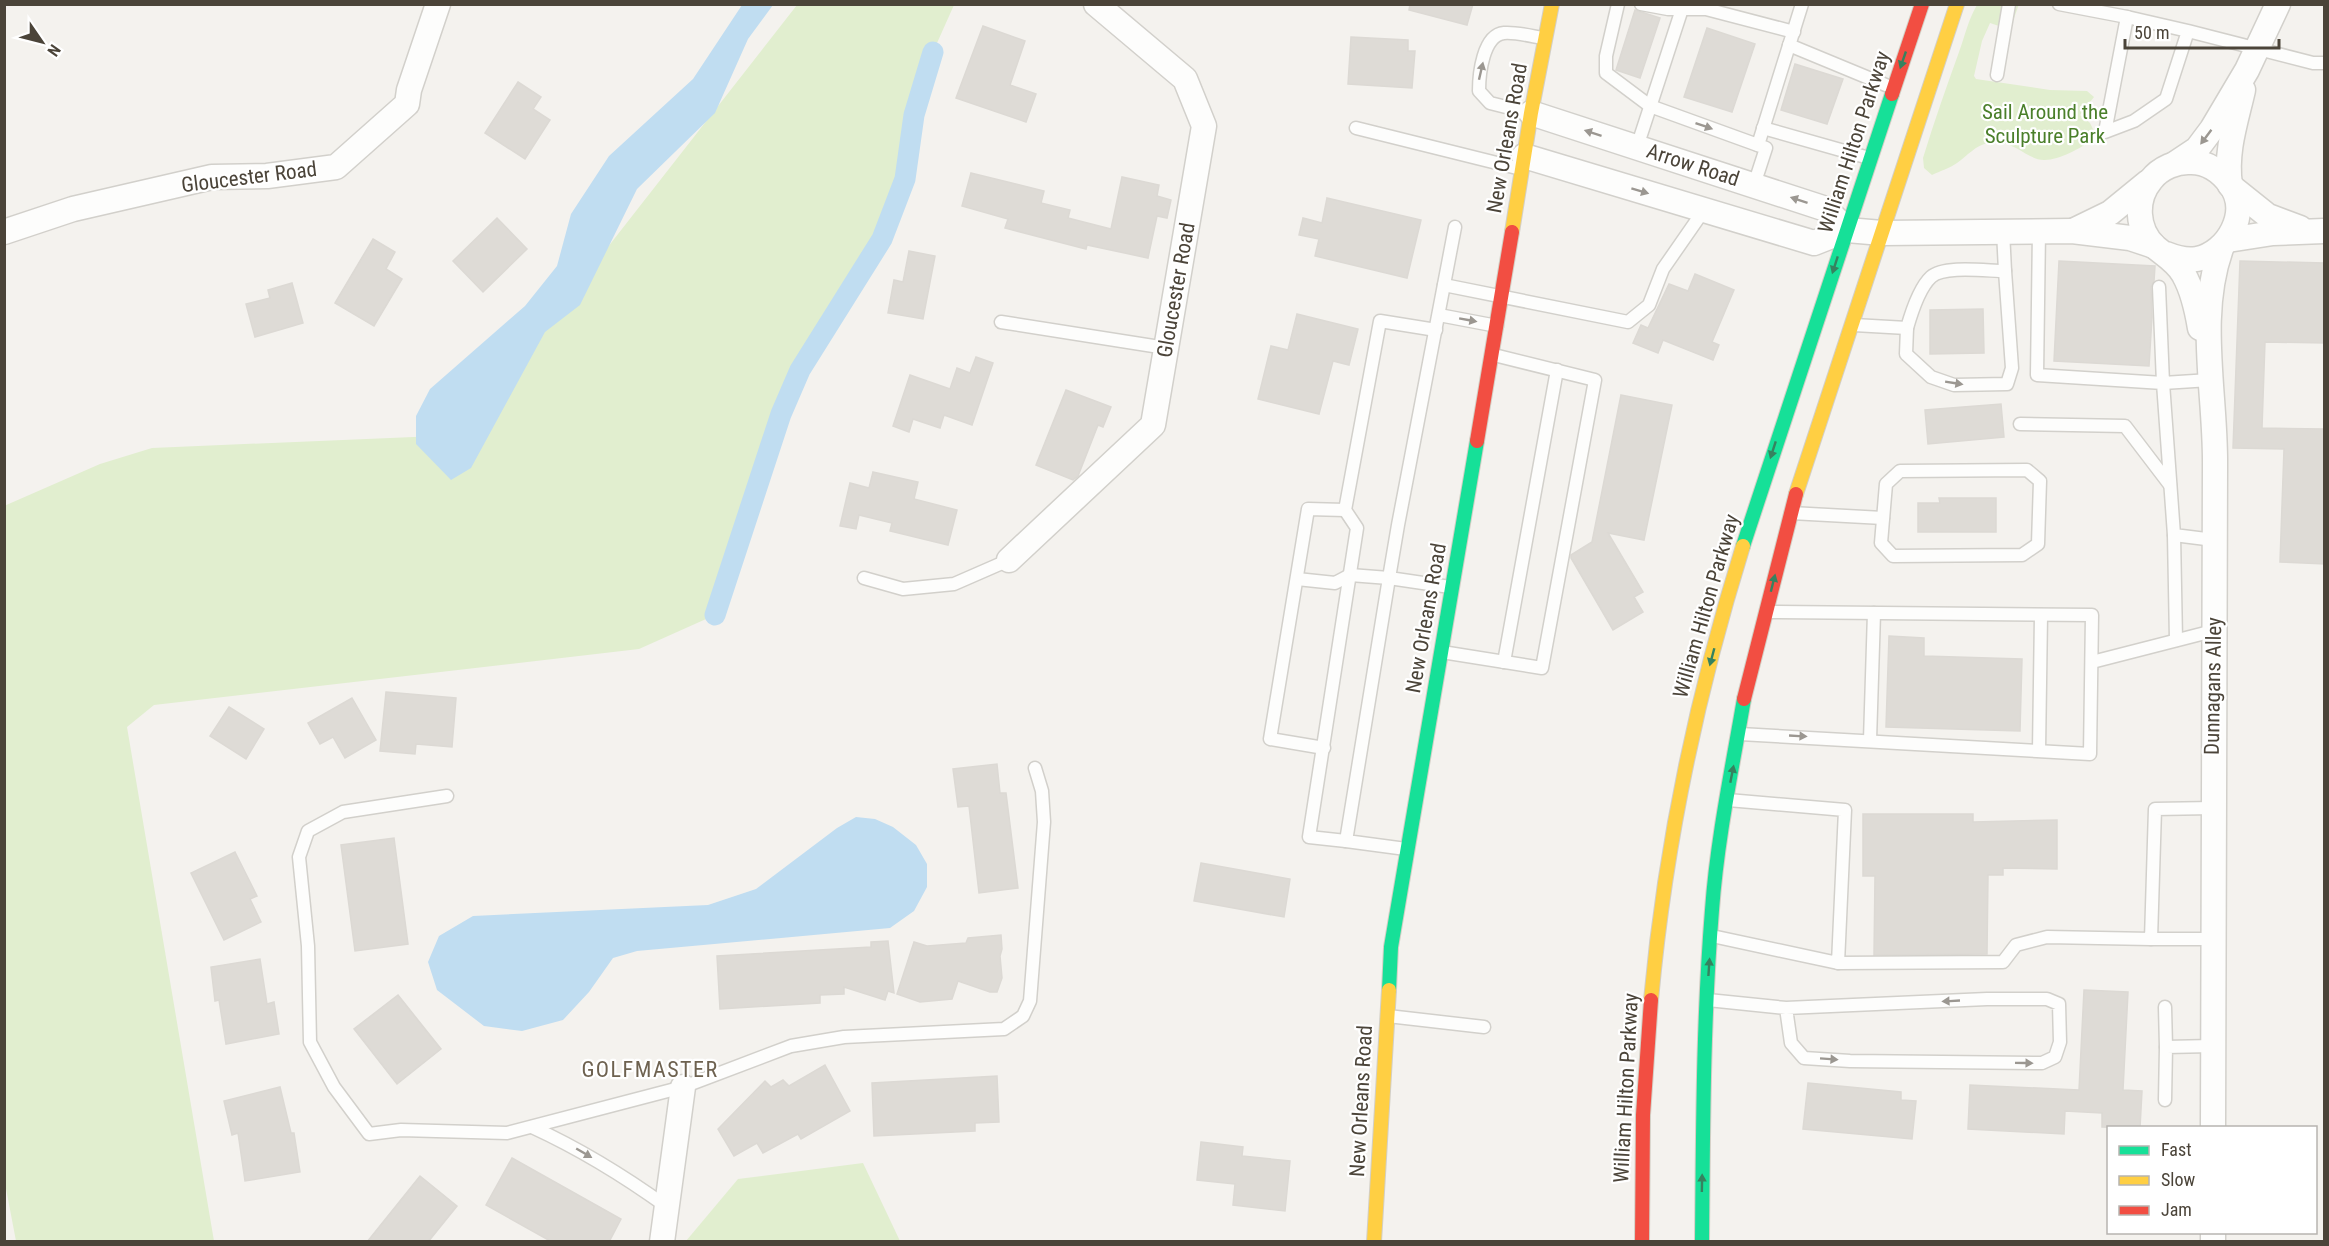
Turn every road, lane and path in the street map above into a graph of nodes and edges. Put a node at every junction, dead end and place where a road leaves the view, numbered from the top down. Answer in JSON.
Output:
{"nodes":[{"id":1,"x":438,"y":4,"type":"edge"},
{"id":2,"x":1096,"y":4,"type":"edge"},
{"id":3,"x":1552,"y":4,"type":"edge"},
{"id":4,"x":1618,"y":4,"type":"edge"},
{"id":5,"x":1641,"y":4,"type":"edge"},
{"id":6,"x":1802,"y":4,"type":"edge"},
{"id":7,"x":1922,"y":4,"type":"edge"},
{"id":8,"x":1957,"y":4,"type":"edge"},
{"id":9,"x":2009,"y":4,"type":"edge"},
{"id":10,"x":2059,"y":4,"type":"edge"},
{"id":11,"x":2278,"y":4,"type":"edge"},
{"id":12,"x":1682,"y":9,"type":"junction"},
{"id":13,"x":2127,"y":17,"type":"junction"},
{"id":14,"x":2188,"y":31,"type":"junction"},
{"id":15,"x":1794,"y":32,"type":"junction"},
{"id":16,"x":1546,"y":38,"type":"junction"},
{"id":17,"x":1789,"y":45,"type":"junction"},
{"id":18,"x":2252,"y":59,"type":"junction"},
{"id":19,"x":2325,"y":63,"type":"edge"},
{"id":20,"x":1997,"y":75,"type":"dead end"},
{"id":21,"x":1893,"y":88,"type":"junction"},
{"id":22,"x":1650,"y":106,"type":"junction"},
{"id":23,"x":1531,"y":113,"type":"junction"},
{"id":24,"x":1356,"y":128,"type":"dead end"},
{"id":25,"x":1763,"y":128,"type":"junction"},
{"id":26,"x":1758,"y":145,"type":"junction"},
{"id":27,"x":1636,"y":147,"type":"junction"},
{"id":28,"x":1870,"y":158,"type":"junction"},
{"id":29,"x":1523,"y":163,"type":"junction"},
{"id":30,"x":2176,"y":164,"type":"junction"},
{"id":31,"x":2151,"y":179,"type":"junction"},
{"id":32,"x":1754,"y":185,"type":"junction"},
{"id":33,"x":2232,"y":187,"type":"junction"},
{"id":34,"x":1704,"y":210,"type":"junction"},
{"id":35,"x":1455,"y":227,"type":"dead end"},
{"id":36,"x":1847,"y":230,"type":"junction"},
{"id":37,"x":2003,"y":231,"type":"junction"},
{"id":38,"x":2039,"y":231,"type":"junction"},
{"id":39,"x":2072,"y":231,"type":"junction"},
{"id":40,"x":4,"y":232,"type":"edge"},
{"id":41,"x":2318,"y":232,"type":"edge"},
{"id":42,"x":1882,"y":233,"type":"junction"},
{"id":43,"x":2225,"y":243,"type":"junction"},
{"id":44,"x":2160,"y":250,"type":"junction"},
{"id":45,"x":2005,"y":272,"type":"junction"},
{"id":46,"x":1444,"y":285,"type":"junction"},
{"id":47,"x":2159,"y":287,"type":"dead end"},
{"id":48,"x":1502,"y":296,"type":"junction"},
{"id":49,"x":1439,"y":315,"type":"junction"},
{"id":50,"x":1001,"y":322,"type":"dead end"},
{"id":51,"x":1853,"y":325,"type":"junction"},
{"id":52,"x":1497,"y":326,"type":"junction"},
{"id":53,"x":1907,"y":328,"type":"junction"},
{"id":54,"x":1436,"y":330,"type":"junction"},
{"id":55,"x":1166,"y":348,"type":"junction"},
{"id":56,"x":1492,"y":354,"type":"junction"},
{"id":57,"x":1557,"y":370,"type":"junction"},
{"id":58,"x":2209,"y":376,"type":"junction"},
{"id":59,"x":2163,"y":382,"type":"junction"},
{"id":60,"x":2020,"y":424,"type":"dead end"},
{"id":61,"x":2171,"y":486,"type":"junction"},
{"id":62,"x":1345,"y":510,"type":"junction"},
{"id":63,"x":1791,"y":513,"type":"junction"},
{"id":64,"x":1883,"y":518,"type":"junction"},
{"id":65,"x":2174,"y":535,"type":"junction"},
{"id":66,"x":2214,"y":540,"type":"junction"},
{"id":67,"x":1009,"y":560,"type":"joint"},
{"id":68,"x":1350,"y":575,"type":"junction"},
{"id":69,"x":864,"y":578,"type":"dead end"},
{"id":70,"x":1389,"y":578,"type":"junction"},
{"id":71,"x":1297,"y":579,"type":"junction"},
{"id":72,"x":1452,"y":587,"type":"junction"},
{"id":73,"x":1766,"y":612,"type":"junction"},
{"id":74,"x":1874,"y":613,"type":"junction"},
{"id":75,"x":2041,"y":615,"type":"junction"},
{"id":76,"x":2213,"y":631,"type":"junction"},
{"id":77,"x":2176,"y":640,"type":"junction"},
{"id":78,"x":1442,"y":652,"type":"junction"},
{"id":79,"x":1504,"y":662,"type":"junction"},
{"id":80,"x":2092,"y":662,"type":"junction"},
{"id":81,"x":1740,"y":734,"type":"junction"},
{"id":82,"x":1870,"y":740,"type":"junction"},
{"id":83,"x":1324,"y":748,"type":"junction"},
{"id":84,"x":2039,"y":750,"type":"junction"},
{"id":85,"x":1035,"y":768,"type":"dead end"},
{"id":86,"x":447,"y":796,"type":"dead end"},
{"id":87,"x":1727,"y":800,"type":"junction"},
{"id":88,"x":2212,"y":808,"type":"junction"},
{"id":89,"x":1346,"y":841,"type":"junction"},
{"id":90,"x":1408,"y":849,"type":"junction"},
{"id":91,"x":1711,"y":935,"type":"junction"},
{"id":92,"x":2151,"y":939,"type":"junction"},
{"id":93,"x":2212,"y":939,"type":"junction"},
{"id":94,"x":1838,"y":963,"type":"junction"},
{"id":95,"x":1688,"y":995,"type":"dead end"},
{"id":96,"x":1706,"y":1000,"type":"junction"},
{"id":97,"x":2165,"y":1007,"type":"dead end"},
{"id":98,"x":1786,"y":1008,"type":"junction"},
{"id":99,"x":1387,"y":1016,"type":"junction"},
{"id":100,"x":1484,"y":1027,"type":"dead end"},
{"id":101,"x":2212,"y":1046,"type":"junction"},
{"id":102,"x":2166,"y":1047,"type":"junction"},
{"id":103,"x":683,"y":1087,"type":"junction"},
{"id":104,"x":2165,"y":1100,"type":"dead end"},
{"id":105,"x":2213,"y":1126,"type":"edge"},
{"id":106,"x":532,"y":1127,"type":"junction"},
{"id":107,"x":667,"y":1207,"type":"junction"},
{"id":108,"x":662,"y":1242,"type":"edge"},
{"id":109,"x":1374,"y":1242,"type":"edge"},
{"id":110,"x":1642,"y":1242,"type":"edge"},
{"id":111,"x":1702,"y":1242,"type":"edge"}],
"edges":[{"from":1,"to":40,"type":"street","name":"Gloucester Road"},
{"from":2,"to":55,"type":"street","name":"Gloucester Road"},
{"from":3,"to":16,"type":"main road","name":"New Orleans Road"},
{"from":4,"to":22,"type":"lane"},
{"from":5,"to":12,"type":"lane"},
{"from":6,"to":15,"type":"lane"},
{"from":7,"to":21,"type":"main road","name":"William Hilton Parkway","one_way":true},
{"from":8,"to":42,"type":"main road"},
{"from":9,"to":20,"type":"lane"},
{"from":10,"to":13,"type":"lane"},
{"from":11,"to":18,"type":"street"},
{"from":12,"to":15,"type":"lane"},
{"from":12,"to":22,"type":"lane"},
{"from":13,"to":14,"type":"lane"},
{"from":13,"to":14,"type":"lane"},
{"from":14,"to":18,"type":"lane"},
{"from":15,"to":17,"type":"lane"},
{"from":16,"to":23,"type":"main road","name":"New Orleans Road"},
{"from":23,"to":16,"type":"lane","one_way":true},
{"from":17,"to":21,"type":"lane"},
{"from":17,"to":25,"type":"lane"},
{"from":18,"to":19,"type":"lane"},
{"from":18,"to":30,"type":"street","one_way":true},
{"from":18,"to":33,"type":"street"},
{"from":21,"to":28,"type":"main road","name":"William Hilton Parkway"},
{"from":22,"to":26,"type":"lane","one_way":true},
{"from":22,"to":27,"type":"lane"},
{"from":27,"to":23,"type":"street","name":"Arrow Road","one_way":true},
{"from":23,"to":29,"type":"main road","name":"New Orleans Road"},
{"from":24,"to":29,"type":"lane"},
{"from":25,"to":26,"type":"lane"},
{"from":25,"to":28,"type":"lane"},
{"from":26,"to":32,"type":"lane"},
{"from":27,"to":32,"type":"street","name":"Arrow Road"},
{"from":28,"to":36,"type":"main road","name":"William Hilton Parkway"},
{"from":29,"to":34,"type":"street","name":"Arrow Road","one_way":true},
{"from":29,"to":48,"type":"main road","name":"New Orleans Road"},
{"from":30,"to":31,"type":"street"},
{"from":30,"to":33,"type":"street"},
{"from":31,"to":39,"type":"street"},
{"from":31,"to":44,"type":"street"},
{"from":36,"to":32,"type":"street","name":"Arrow Road","one_way":true},
{"from":33,"to":41,"type":"street"},
{"from":33,"to":43,"type":"street"},
{"from":34,"to":36,"type":"street","name":"Arrow Road"},
{"from":34,"to":48,"type":"lane"},
{"from":35,"to":46,"type":"lane"},
{"from":36,"to":42,"type":"street","name":"Arrow Road"},
{"from":36,"to":110,"type":"main road","name":"William Hilton Parkway","one_way":true},
{"from":37,"to":38,"type":"street","name":"Arrow Road"},
{"from":37,"to":42,"type":"street","name":"Arrow Road"},
{"from":37,"to":45,"type":"lane"},
{"from":38,"to":39,"type":"street","name":"Arrow Road"},
{"from":38,"to":59,"type":"lane"},
{"from":39,"to":44,"type":"street","name":"Arrow Road"},
{"from":41,"to":43,"type":"street"},
{"from":42,"to":51,"type":"main road"},
{"from":43,"to":44,"type":"street"},
{"from":43,"to":58,"type":"street","name":"Dunnagans Alley"},
{"from":44,"to":58,"type":"street"},
{"from":45,"to":53,"type":"lane"},
{"from":53,"to":45,"type":"lane","one_way":true},
{"from":46,"to":48,"type":"lane"},
{"from":46,"to":49,"type":"lane"},
{"from":47,"to":59,"type":"lane"},
{"from":48,"to":52,"type":"main road","name":"New Orleans Road"},
{"from":49,"to":52,"type":"lane","one_way":true},
{"from":49,"to":54,"type":"lane"},
{"from":50,"to":55,"type":"lane"},
{"from":51,"to":53,"type":"lane"},
{"from":51,"to":63,"type":"main road"},
{"from":52,"to":56,"type":"main road","name":"New Orleans Road"},
{"from":54,"to":62,"type":"lane"},
{"from":54,"to":70,"type":"lane"},
{"from":55,"to":67,"type":"street","name":"Gloucester Road"},
{"from":56,"to":57,"type":"lane"},
{"from":56,"to":72,"type":"main road","name":"New Orleans Road"},
{"from":57,"to":79,"type":"lane"},
{"from":57,"to":79,"type":"lane"},
{"from":58,"to":59,"type":"lane"},
{"from":58,"to":66,"type":"street","name":"Dunnagans Alley"},
{"from":59,"to":61,"type":"lane"},
{"from":60,"to":61,"type":"lane"},
{"from":61,"to":65,"type":"lane"},
{"from":62,"to":68,"type":"lane"},
{"from":62,"to":71,"type":"lane"},
{"from":63,"to":64,"type":"lane"},
{"from":73,"to":63,"type":"main road","one_way":true},
{"from":64,"to":64,"type":"lane"},
{"from":65,"to":66,"type":"lane"},
{"from":65,"to":77,"type":"lane"},
{"from":66,"to":76,"type":"street","name":"Dunnagans Alley"},
{"from":67,"to":69,"type":"lane"},
{"from":68,"to":70,"type":"lane"},
{"from":68,"to":71,"type":"lane"},
{"from":68,"to":83,"type":"lane"},
{"from":70,"to":72,"type":"lane"},
{"from":70,"to":89,"type":"lane"},
{"from":71,"to":83,"type":"lane"},
{"from":72,"to":78,"type":"main road","name":"New Orleans Road"},
{"from":73,"to":74,"type":"lane"},
{"from":73,"to":81,"type":"main road"},
{"from":74,"to":75,"type":"lane"},
{"from":74,"to":82,"type":"lane"},
{"from":75,"to":80,"type":"lane"},
{"from":75,"to":84,"type":"lane"},
{"from":76,"to":77,"type":"lane"},
{"from":76,"to":88,"type":"street","name":"Dunnagans Alley"},
{"from":77,"to":80,"type":"lane"},
{"from":78,"to":79,"type":"lane"},
{"from":78,"to":90,"type":"main road","name":"New Orleans Road"},
{"from":80,"to":84,"type":"lane"},
{"from":81,"to":82,"type":"lane","one_way":true},
{"from":87,"to":81,"type":"main road","one_way":true},
{"from":82,"to":84,"type":"lane"},
{"from":83,"to":89,"type":"lane"},
{"from":85,"to":103,"type":"lane"},
{"from":86,"to":106,"type":"lane"},
{"from":87,"to":91,"type":"main road"},
{"from":87,"to":94,"type":"lane"},
{"from":88,"to":92,"type":"lane"},
{"from":88,"to":93,"type":"street","name":"Dunnagans Alley"},
{"from":89,"to":90,"type":"lane"},
{"from":90,"to":99,"type":"main road","name":"New Orleans Road"},
{"from":91,"to":94,"type":"lane"},
{"from":96,"to":91,"type":"main road","one_way":true},
{"from":92,"to":93,"type":"lane"},
{"from":92,"to":94,"type":"lane"},
{"from":93,"to":101,"type":"street","name":"Dunnagans Alley"},
{"from":95,"to":96,"type":"main road"},
{"from":96,"to":98,"type":"lane"},
{"from":111,"to":96,"type":"main road","one_way":true},
{"from":97,"to":102,"type":"lane"},
{"from":98,"to":98,"type":"lane","one_way":true},
{"from":99,"to":100,"type":"lane"},
{"from":99,"to":109,"type":"main road","name":"New Orleans Road"},
{"from":101,"to":102,"type":"lane"},
{"from":101,"to":105,"type":"street","name":"Dunnagans Alley"},
{"from":102,"to":104,"type":"lane"},
{"from":103,"to":106,"type":"lane"},
{"from":103,"to":107,"type":"street"},
{"from":106,"to":107,"type":"lane","one_way":true},
{"from":107,"to":108,"type":"street"}]}
